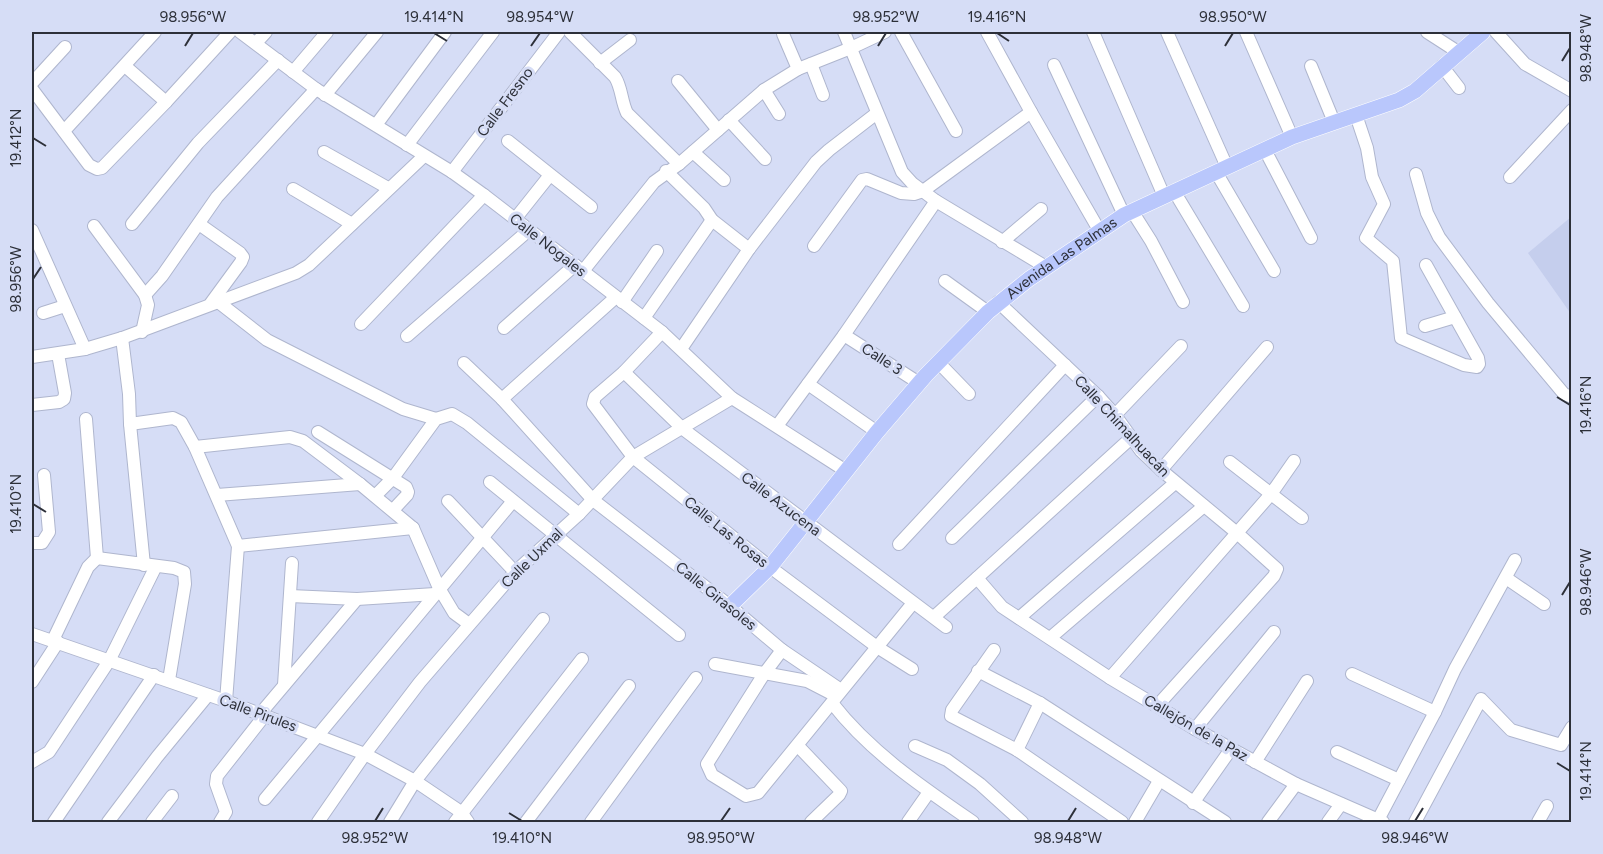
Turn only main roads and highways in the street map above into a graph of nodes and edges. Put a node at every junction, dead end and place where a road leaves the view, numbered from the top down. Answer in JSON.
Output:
{"nodes":[{"id":1,"x":1483,"y":32,"type":"edge"},
{"id":2,"x":730,"y":606,"type":"road end"}],
"edges":[{"from":1,"to":2,"type":"main road","name":"Avenida Las Palmas"}]}
